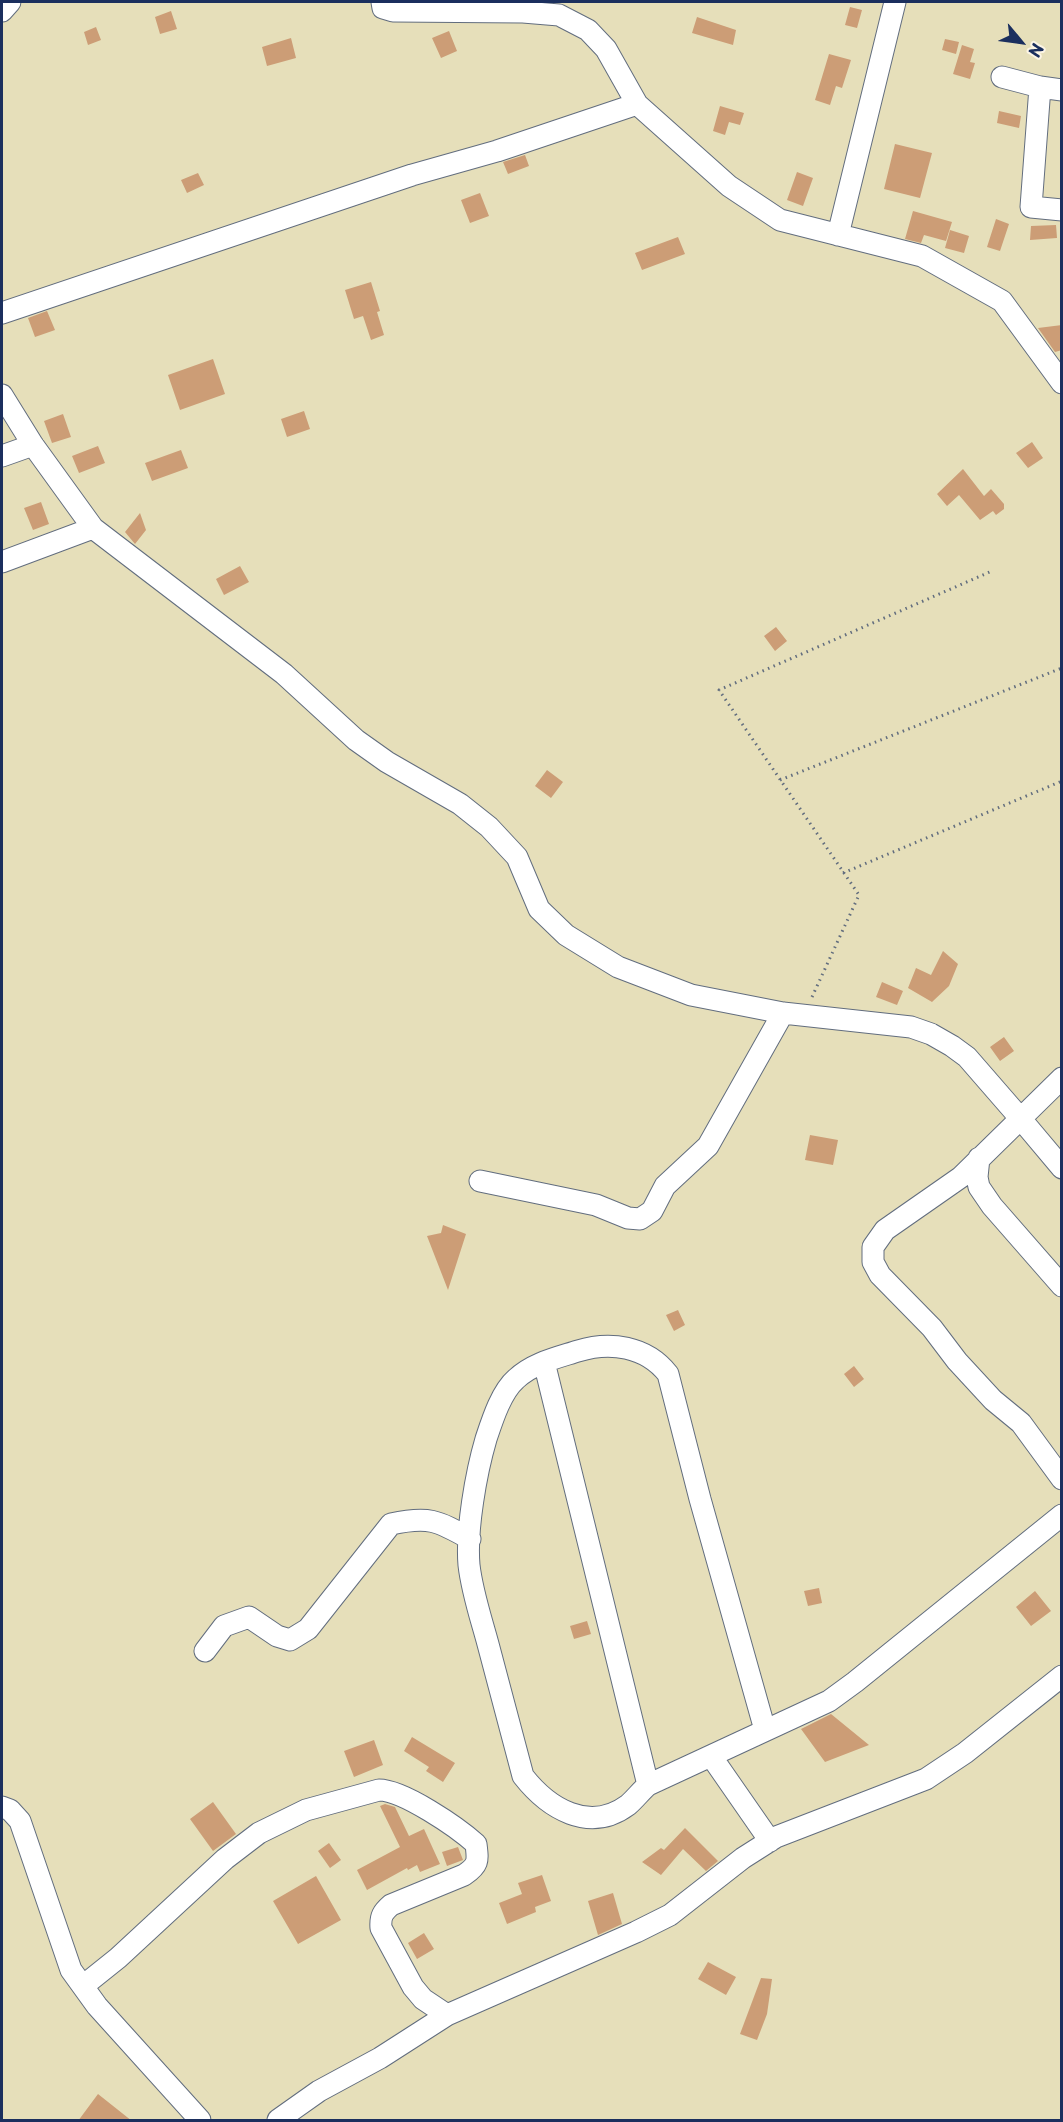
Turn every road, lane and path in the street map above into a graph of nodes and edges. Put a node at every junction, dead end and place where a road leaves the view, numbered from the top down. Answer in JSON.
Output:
{"nodes":[{"id":1,"x":10,"y":2,"type":"edge"},
{"id":2,"x":382,"y":2,"type":"edge"},
{"id":3,"x":895,"y":2,"type":"edge"},
{"id":4,"x":2,"y":11,"type":"edge"},
{"id":5,"x":1002,"y":77,"type":"dead end"},
{"id":6,"x":1040,"y":87,"type":"junction"},
{"id":7,"x":1062,"y":90,"type":"edge"},
{"id":8,"x":637,"y":104,"type":"junction"},
{"id":9,"x":1062,"y":210,"type":"edge"},
{"id":10,"x":838,"y":235,"type":"junction"},
{"id":11,"x":2,"y":313,"type":"edge"},
{"id":12,"x":1062,"y":383,"type":"edge"},
{"id":13,"x":2,"y":395,"type":"edge"},
{"id":14,"x":33,"y":445,"type":"junction"},
{"id":15,"x":2,"y":456,"type":"edge"},
{"id":16,"x":93,"y":528,"type":"junction"},
{"id":17,"x":2,"y":562,"type":"edge"},
{"id":18,"x":992,"y":571,"type":"dead end"},
{"id":19,"x":1062,"y":668,"type":"edge"},
{"id":20,"x":780,"y":780,"type":"junction"},
{"id":21,"x":1062,"y":781,"type":"edge"},
{"id":22,"x":843,"y":873,"type":"junction"},
{"id":23,"x":793,"y":1014,"type":"junction"},
{"id":24,"x":1062,"y":1078,"type":"edge"},
{"id":25,"x":1020,"y":1118,"type":"junction"},
{"id":26,"x":979,"y":1158,"type":"junction"},
{"id":27,"x":1062,"y":1168,"type":"edge"},
{"id":28,"x":480,"y":1181,"type":"dead end"},
{"id":29,"x":1062,"y":1286,"type":"edge"},
{"id":30,"x":544,"y":1362,"type":"junction"},
{"id":31,"x":1062,"y":1479,"type":"edge"},
{"id":32,"x":1062,"y":1515,"type":"edge"},
{"id":33,"x":470,"y":1539,"type":"junction"},
{"id":34,"x":205,"y":1651,"type":"dead end"},
{"id":35,"x":1062,"y":1676,"type":"edge"},
{"id":36,"x":765,"y":1730,"type":"junction"},
{"id":37,"x":711,"y":1756,"type":"junction"},
{"id":38,"x":648,"y":1785,"type":"junction"},
{"id":39,"x":2,"y":1807,"type":"edge"},
{"id":40,"x":770,"y":1841,"type":"junction"},
{"id":41,"x":83,"y":1986,"type":"junction"},
{"id":42,"x":447,"y":2015,"type":"junction"},
{"id":43,"x":200,"y":2121,"type":"edge"},
{"id":44,"x":278,"y":2121,"type":"edge"}],
"edges":[{"from":1,"to":4,"type":"street"},
{"from":2,"to":8,"type":"street"},
{"from":3,"to":10,"type":"street"},
{"from":5,"to":6,"type":"street"},
{"from":6,"to":7,"type":"street"},
{"from":6,"to":9,"type":"street"},
{"from":8,"to":10,"type":"street"},
{"from":8,"to":11,"type":"street"},
{"from":10,"to":12,"type":"street"},
{"from":13,"to":14,"type":"street"},
{"from":14,"to":15,"type":"street"},
{"from":14,"to":16,"type":"street"},
{"from":16,"to":17,"type":"street"},
{"from":16,"to":23,"type":"street"},
{"from":18,"to":20,"type":"path"},
{"from":19,"to":20,"type":"path"},
{"from":20,"to":22,"type":"path"},
{"from":21,"to":22,"type":"path"},
{"from":22,"to":23,"type":"path"},
{"from":23,"to":25,"type":"street"},
{"from":23,"to":28,"type":"street"},
{"from":24,"to":25,"type":"street"},
{"from":25,"to":26,"type":"street"},
{"from":25,"to":27,"type":"street"},
{"from":26,"to":29,"type":"street"},
{"from":26,"to":31,"type":"street"},
{"from":30,"to":33,"type":"street"},
{"from":30,"to":36,"type":"street"},
{"from":30,"to":38,"type":"street"},
{"from":32,"to":36,"type":"street"},
{"from":33,"to":34,"type":"street"},
{"from":33,"to":38,"type":"street"},
{"from":35,"to":40,"type":"street"},
{"from":36,"to":37,"type":"street"},
{"from":37,"to":38,"type":"street"},
{"from":37,"to":40,"type":"street"},
{"from":39,"to":41,"type":"street"},
{"from":40,"to":42,"type":"street"},
{"from":41,"to":42,"type":"street"},
{"from":41,"to":43,"type":"street"},
{"from":42,"to":44,"type":"street"}]}
